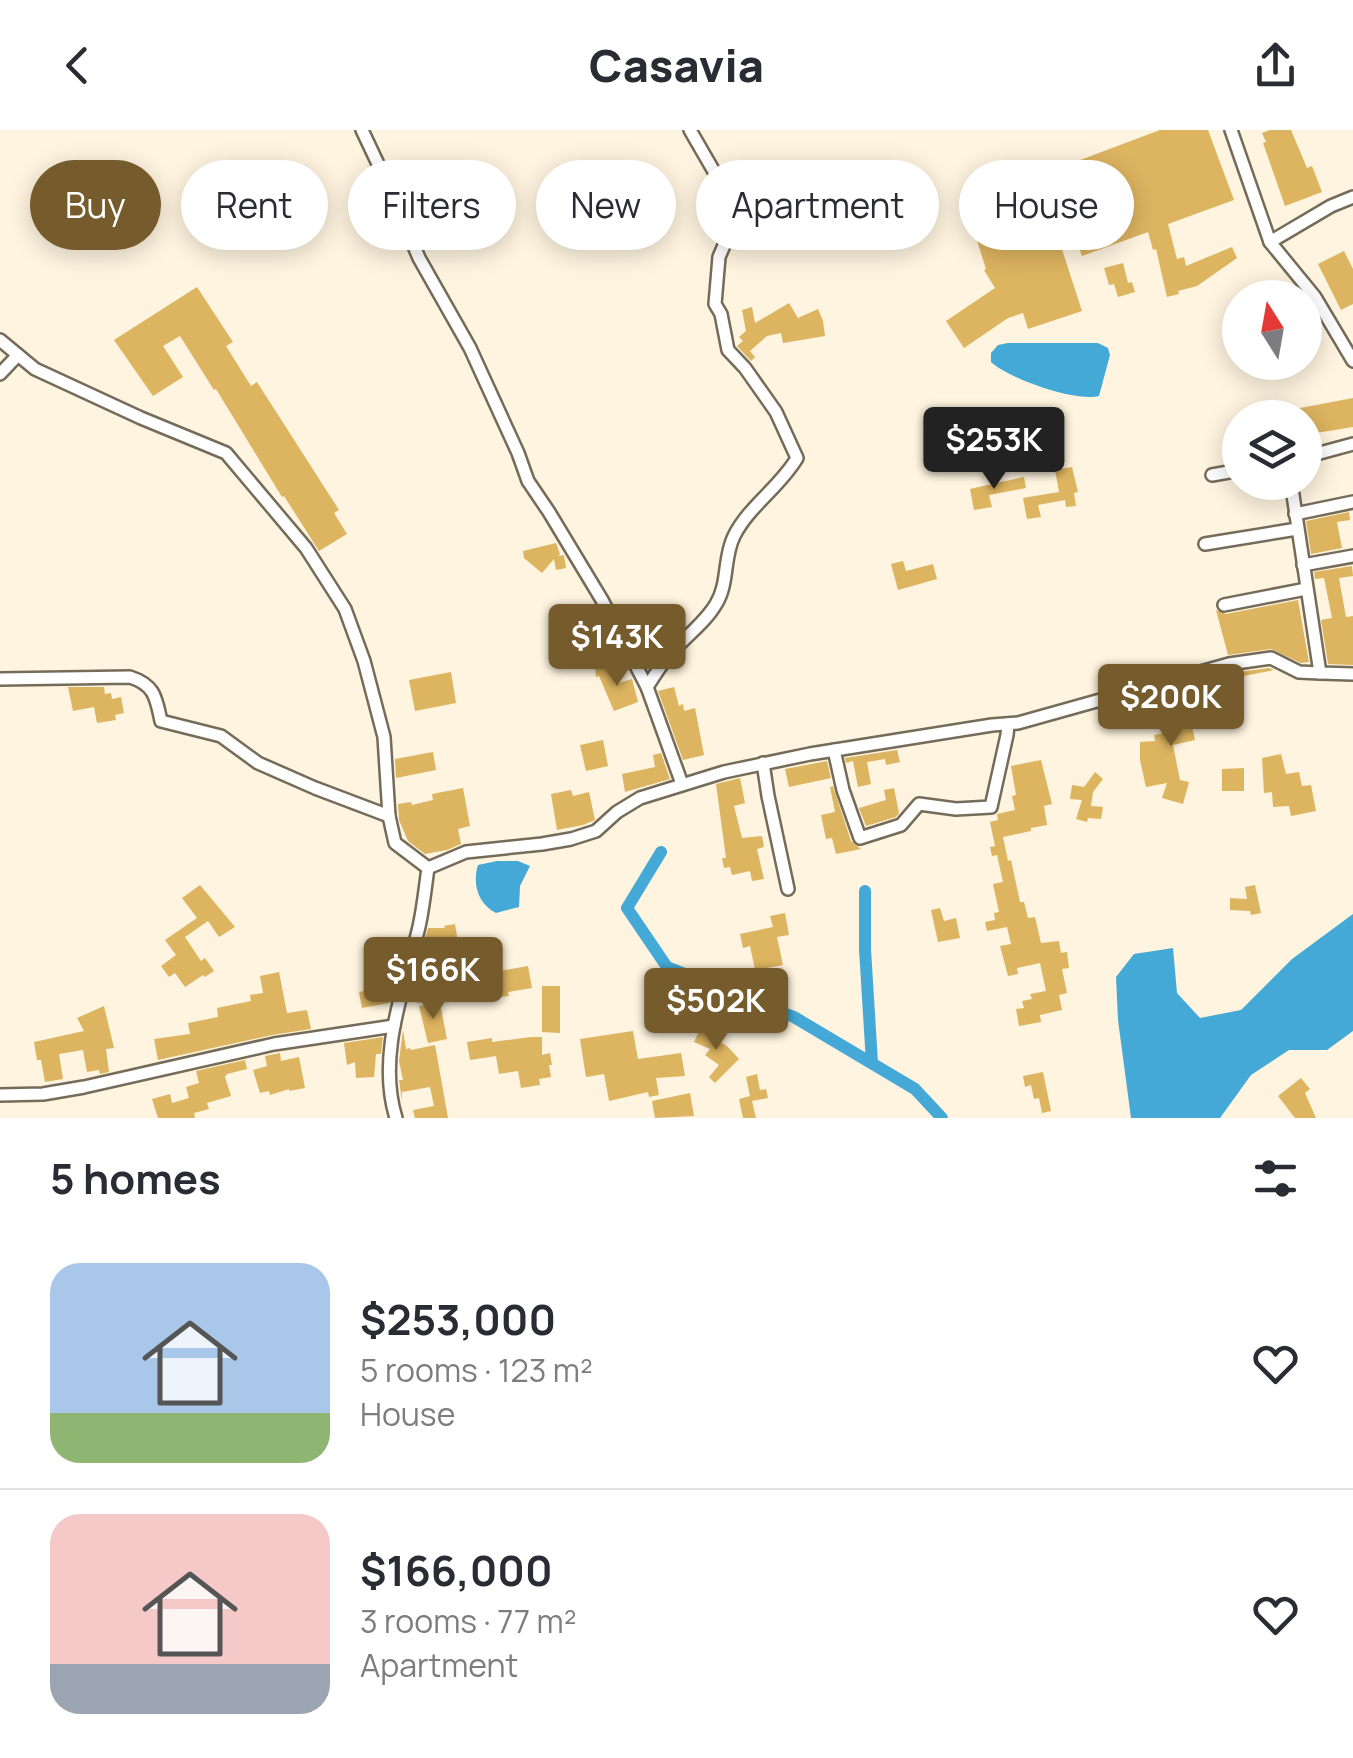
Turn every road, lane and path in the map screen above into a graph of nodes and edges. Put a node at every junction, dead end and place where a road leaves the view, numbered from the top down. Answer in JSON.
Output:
{"nodes":[{"id":1,"x":362,"y":130,"type":"edge"},
{"id":2,"x":690,"y":130,"type":"edge"},
{"id":3,"x":1231,"y":130,"type":"edge"},
{"id":4,"x":1353,"y":197,"type":"edge"},
{"id":5,"x":1270,"y":242,"type":"junction"},
{"id":6,"x":0,"y":340,"type":"edge"},
{"id":7,"x":18,"y":355,"type":"junction"},
{"id":8,"x":1353,"y":362,"type":"edge"},
{"id":9,"x":0,"y":374,"type":"edge"},
{"id":10,"x":1353,"y":444,"type":"edge"},
{"id":11,"x":1322,"y":452,"type":"edge"},
{"id":12,"x":1222,"y":473,"type":"edge"},
{"id":13,"x":1212,"y":475,"type":"dead end"},
{"id":14,"x":1292,"y":500,"type":"edge"},
{"id":15,"x":1353,"y":502,"type":"edge"},
{"id":16,"x":1294,"y":514,"type":"junction"},
{"id":17,"x":1297,"y":528,"type":"junction"},
{"id":18,"x":1205,"y":544,"type":"dead end"},
{"id":19,"x":1353,"y":556,"type":"edge"},
{"id":20,"x":1303,"y":565,"type":"junction"},
{"id":21,"x":1306,"y":589,"type":"junction"},
{"id":22,"x":1224,"y":605,"type":"dead end"},
{"id":23,"x":1320,"y":673,"type":"junction"},
{"id":24,"x":1353,"y":674,"type":"edge"},
{"id":25,"x":0,"y":679,"type":"edge"},
{"id":26,"x":647,"y":687,"type":"junction"},
{"id":27,"x":1008,"y":724,"type":"junction"},
{"id":28,"x":834,"y":750,"type":"junction"},
{"id":29,"x":763,"y":763,"type":"junction"},
{"id":30,"x":682,"y":784,"type":"junction"},
{"id":31,"x":388,"y":816,"type":"junction"},
{"id":32,"x":428,"y":868,"type":"junction"},
{"id":33,"x":788,"y":890,"type":"dead end"},
{"id":34,"x":394,"y":1026,"type":"junction"},
{"id":35,"x":0,"y":1095,"type":"edge"},
{"id":36,"x":396,"y":1118,"type":"edge"}],
"edges":[{"from":1,"to":26,"type":"street"},
{"from":2,"to":26,"type":"street"},
{"from":3,"to":5,"type":"street"},
{"from":4,"to":5,"type":"street"},
{"from":5,"to":8,"type":"street"},
{"from":6,"to":7,"type":"street"},
{"from":7,"to":9,"type":"street"},
{"from":7,"to":31,"type":"street"},
{"from":10,"to":11,"type":"street"},
{"from":12,"to":13,"type":"street"},
{"from":14,"to":16,"type":"street"},
{"from":15,"to":16,"type":"street"},
{"from":16,"to":17,"type":"street"},
{"from":17,"to":18,"type":"street"},
{"from":17,"to":20,"type":"street"},
{"from":19,"to":20,"type":"street"},
{"from":20,"to":21,"type":"street"},
{"from":21,"to":22,"type":"street"},
{"from":21,"to":23,"type":"street"},
{"from":23,"to":24,"type":"street"},
{"from":23,"to":27,"type":"street"},
{"from":25,"to":31,"type":"street"},
{"from":26,"to":30,"type":"street"},
{"from":27,"to":28,"type":"street"},
{"from":27,"to":28,"type":"street"},
{"from":28,"to":29,"type":"street"},
{"from":29,"to":30,"type":"street"},
{"from":29,"to":33,"type":"street"},
{"from":30,"to":32,"type":"street"},
{"from":31,"to":32,"type":"street"},
{"from":32,"to":34,"type":"street"},
{"from":34,"to":35,"type":"street"},
{"from":34,"to":36,"type":"street"}]}
